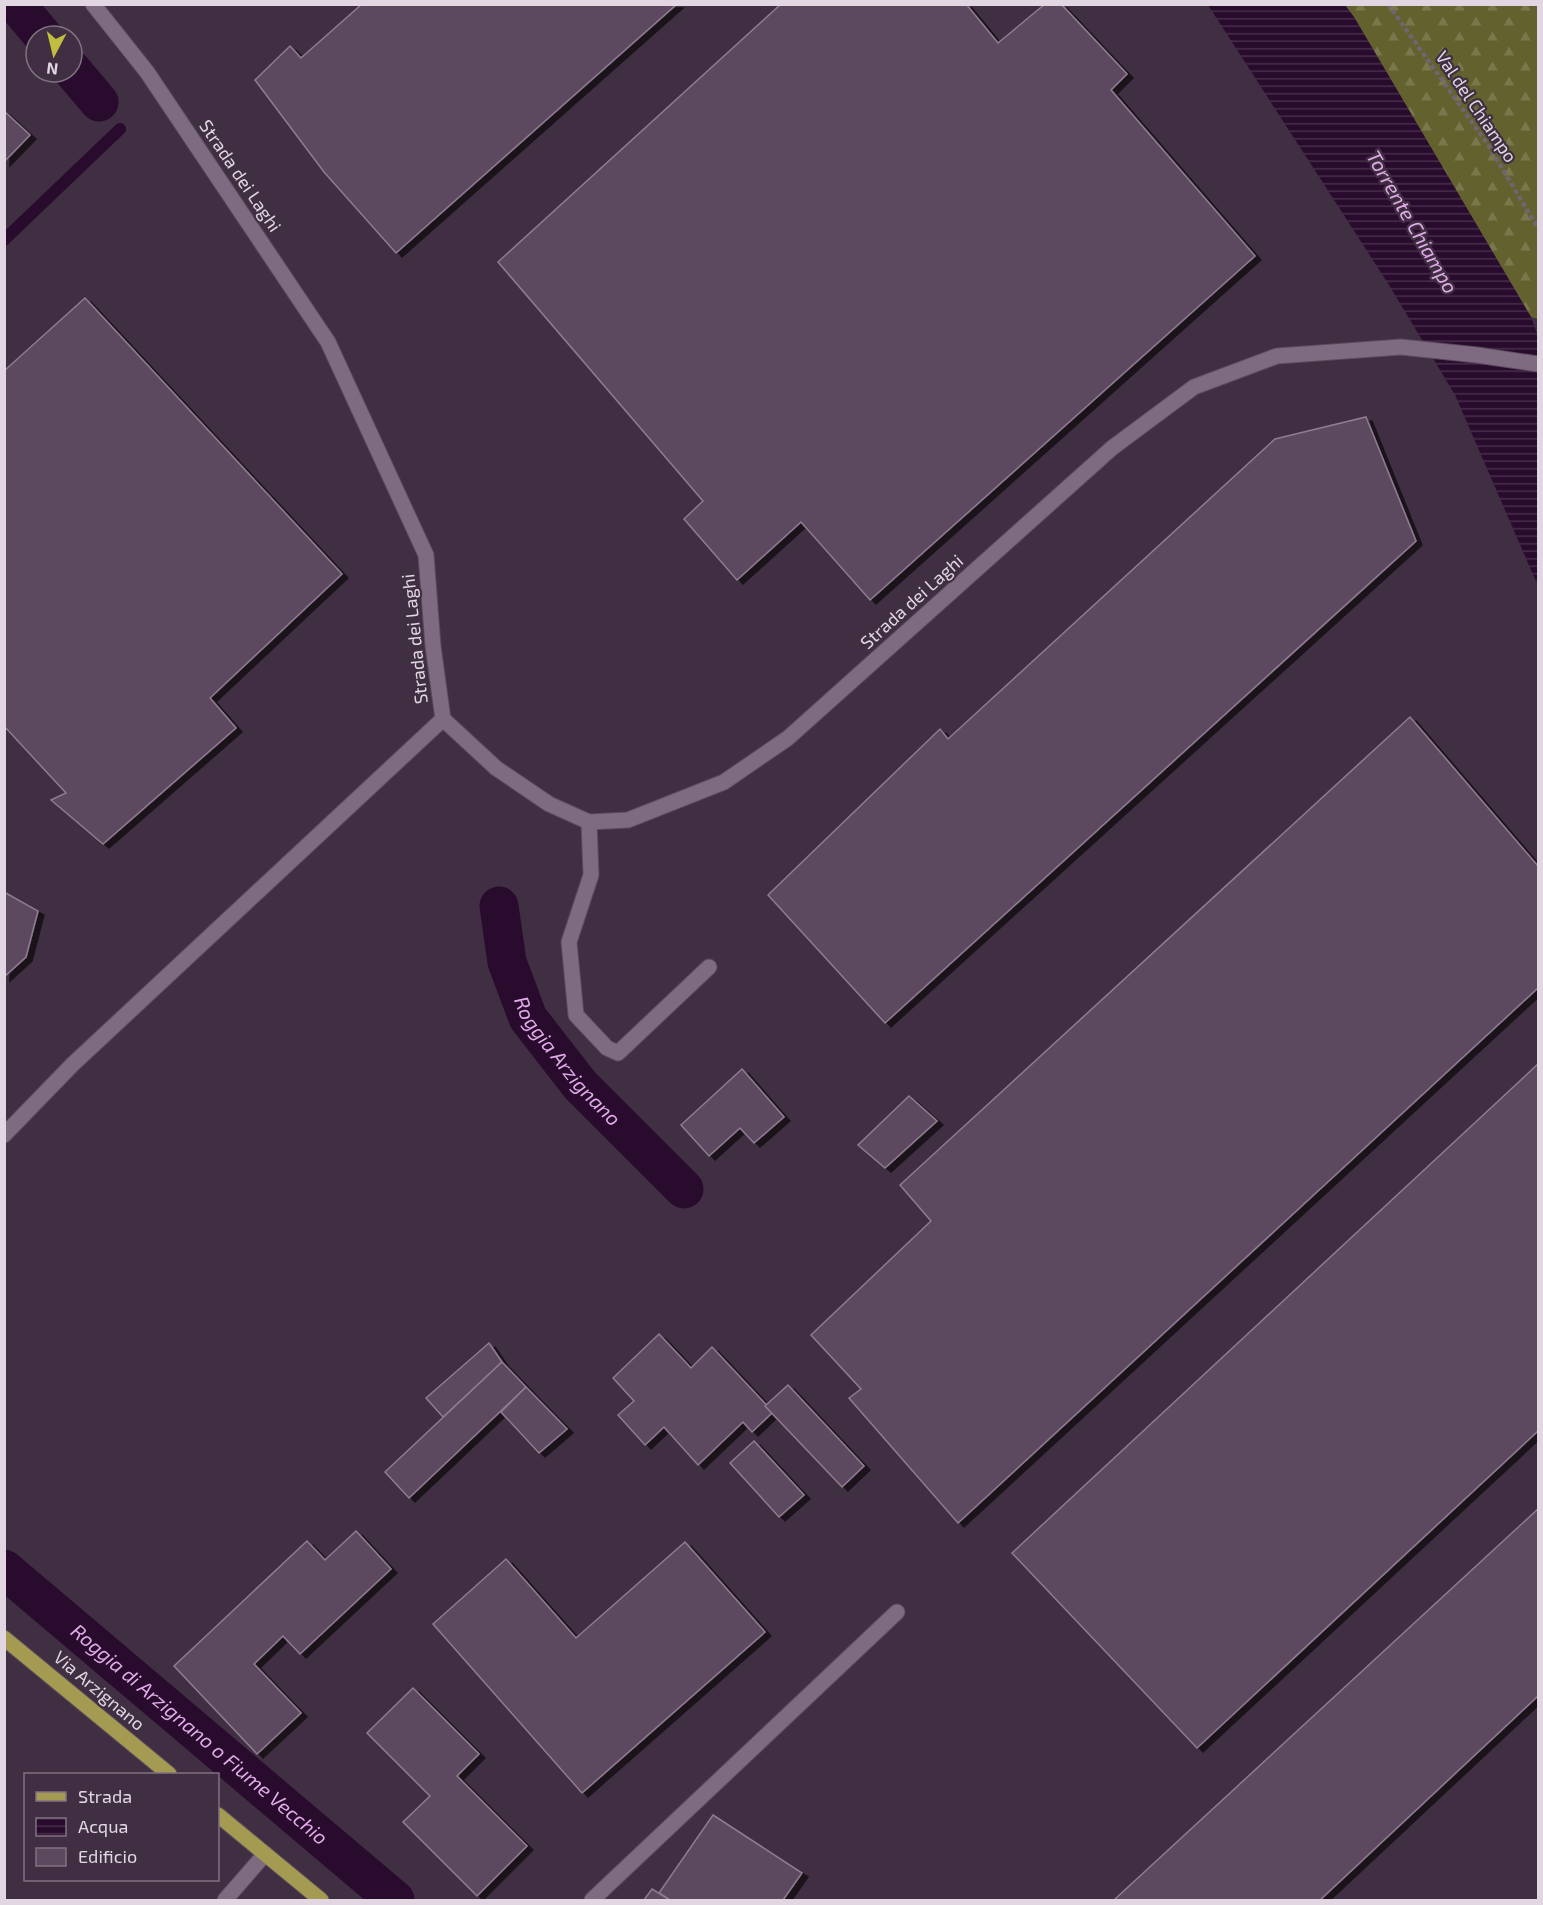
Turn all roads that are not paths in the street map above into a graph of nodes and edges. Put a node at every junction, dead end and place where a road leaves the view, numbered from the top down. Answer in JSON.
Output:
{"nodes":[{"id":1,"x":93,"y":4,"type":"edge"},
{"id":2,"x":1539,"y":364,"type":"edge"},
{"id":3,"x":443,"y":719,"type":"junction"},
{"id":4,"x":589,"y":822,"type":"junction"},
{"id":5,"x":709,"y":967,"type":"dead end"},
{"id":6,"x":4,"y":1134,"type":"edge"},
{"id":7,"x":897,"y":1612,"type":"dead end"},
{"id":8,"x":4,"y":1638,"type":"edge"},
{"id":9,"x":168,"y":1773,"type":"edge"},
{"id":10,"x":219,"y":1816,"type":"edge"},
{"id":11,"x":265,"y":1854,"type":"junction"},
{"id":12,"x":225,"y":1900,"type":"edge"},
{"id":13,"x":321,"y":1900,"type":"edge"},
{"id":14,"x":592,"y":1900,"type":"edge"}],
"edges":[{"from":1,"to":3,"type":"street","name":"Strada dei Laghi"},
{"from":2,"to":4,"type":"street","name":"Strada dei Laghi"},
{"from":3,"to":4,"type":"street","name":"Strada dei Laghi"},
{"from":3,"to":6,"type":"street"},
{"from":4,"to":5,"type":"street"},
{"from":7,"to":14,"type":"street"},
{"from":8,"to":9,"type":"main road","name":"Via Arzignano"},
{"from":10,"to":11,"type":"main road"},
{"from":11,"to":12,"type":"street"},
{"from":11,"to":13,"type":"main road"}]}
